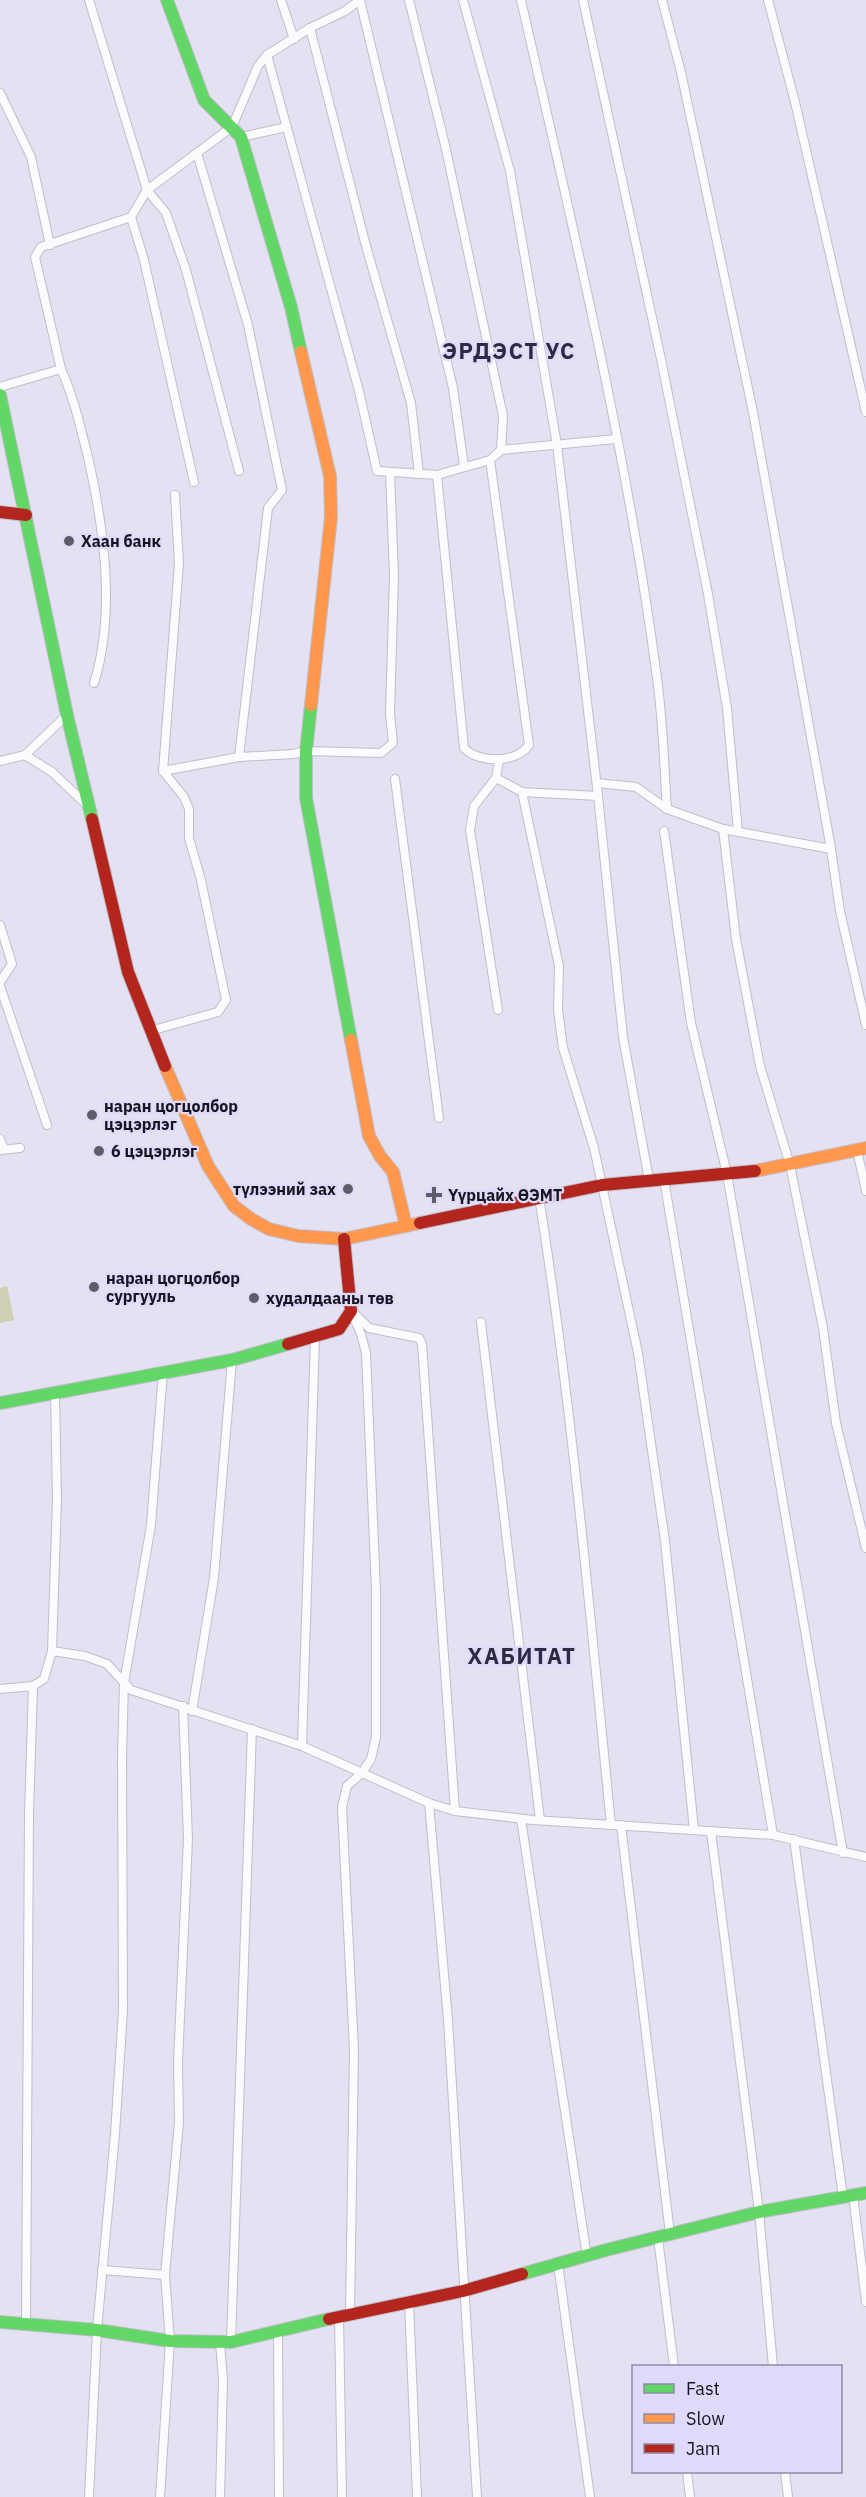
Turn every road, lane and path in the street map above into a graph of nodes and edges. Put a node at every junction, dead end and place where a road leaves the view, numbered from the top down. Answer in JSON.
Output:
{"nodes":[{"id":1,"x":89,"y":0,"type":"edge"},
{"id":2,"x":167,"y":0,"type":"edge"},
{"id":3,"x":281,"y":0,"type":"edge"},
{"id":4,"x":341,"y":0,"type":"edge"},
{"id":5,"x":360,"y":0,"type":"edge"},
{"id":6,"x":409,"y":0,"type":"edge"},
{"id":7,"x":463,"y":0,"type":"edge"},
{"id":8,"x":521,"y":0,"type":"edge"},
{"id":9,"x":583,"y":0,"type":"edge"},
{"id":10,"x":662,"y":0,"type":"edge"},
{"id":11,"x":768,"y":0,"type":"edge"},
{"id":12,"x":345,"y":12,"type":"junction"},
{"id":13,"x":310,"y":28,"type":"junction"},
{"id":14,"x":294,"y":39,"type":"junction"},
{"id":15,"x":267,"y":56,"type":"junction"},
{"id":16,"x":0,"y":93,"type":"edge"},
{"id":17,"x":232,"y":127,"type":"junction"},
{"id":18,"x":286,"y":127,"type":"junction"},
{"id":19,"x":241,"y":137,"type":"junction"},
{"id":20,"x":197,"y":153,"type":"junction"},
{"id":21,"x":147,"y":190,"type":"junction"},
{"id":22,"x":131,"y":217,"type":"junction"},
{"id":23,"x":50,"y":245,"type":"junction"},
{"id":24,"x":61,"y":369,"type":"junction"},
{"id":25,"x":0,"y":387,"type":"edge"},
{"id":26,"x":0,"y":395,"type":"edge"},
{"id":27,"x":866,"y":412,"type":"edge"},
{"id":28,"x":616,"y":439,"type":"junction"},
{"id":29,"x":9,"y":441,"type":"junction"},
{"id":30,"x":557,"y":445,"type":"junction"},
{"id":31,"x":501,"y":450,"type":"junction"},
{"id":32,"x":0,"y":457,"type":"edge"},
{"id":33,"x":490,"y":460,"type":"junction"},
{"id":34,"x":464,"y":466,"type":"junction"},
{"id":35,"x":239,"y":471,"type":"dead end"},
{"id":36,"x":390,"y":472,"type":"junction"},
{"id":37,"x":419,"y":474,"type":"junction"},
{"id":38,"x":437,"y":475,"type":"junction"},
{"id":39,"x":194,"y":482,"type":"dead end"},
{"id":40,"x":175,"y":495,"type":"dead end"},
{"id":41,"x":0,"y":512,"type":"edge"},
{"id":42,"x":26,"y":515,"type":"junction"},
{"id":43,"x":94,"y":684,"type":"dead end"},
{"id":44,"x":68,"y":715,"type":"junction"},
{"id":45,"x":306,"y":751,"type":"junction"},
{"id":46,"x":25,"y":755,"type":"junction"},
{"id":47,"x":239,"y":757,"type":"junction"},
{"id":48,"x":499,"y":759,"type":"junction"},
{"id":49,"x":0,"y":760,"type":"edge"},
{"id":50,"x":163,"y":771,"type":"junction"},
{"id":51,"x":496,"y":778,"type":"junction"},
{"id":52,"x":395,"y":779,"type":"dead end"},
{"id":53,"x":597,"y":783,"type":"junction"},
{"id":54,"x":522,"y":792,"type":"junction"},
{"id":55,"x":598,"y":796,"type":"junction"},
{"id":56,"x":88,"y":807,"type":"junction"},
{"id":57,"x":667,"y":809,"type":"junction"},
{"id":58,"x":723,"y":829,"type":"junction"},
{"id":59,"x":664,"y":831,"type":"dead end"},
{"id":60,"x":738,"y":832,"type":"junction"},
{"id":61,"x":831,"y":849,"type":"junction"},
{"id":62,"x":0,"y":925,"type":"edge"},
{"id":63,"x":0,"y":984,"type":"edge"},
{"id":64,"x":498,"y":1010,"type":"dead end"},
{"id":65,"x":866,"y":1026,"type":"edge"},
{"id":66,"x":150,"y":1031,"type":"junction"},
{"id":67,"x":439,"y":1118,"type":"dead end"},
{"id":68,"x":47,"y":1125,"type":"dead end"},
{"id":69,"x":0,"y":1139,"type":"edge"},
{"id":70,"x":20,"y":1148,"type":"dead end"},
{"id":71,"x":862,"y":1149,"type":"edge"},
{"id":72,"x":2,"y":1150,"type":"edge"},
{"id":73,"x":790,"y":1165,"type":"junction"},
{"id":74,"x":727,"y":1174,"type":"junction"},
{"id":75,"x":664,"y":1179,"type":"junction"},
{"id":76,"x":649,"y":1180,"type":"junction"},
{"id":77,"x":602,"y":1185,"type":"junction"},
{"id":78,"x":866,"y":1191,"type":"edge"},
{"id":79,"x":539,"y":1197,"type":"junction"},
{"id":80,"x":406,"y":1226,"type":"junction"},
{"id":81,"x":344,"y":1239,"type":"junction"},
{"id":82,"x":351,"y":1311,"type":"junction"},
{"id":83,"x":481,"y":1322,"type":"dead end"},
{"id":84,"x":315,"y":1337,"type":"junction"},
{"id":85,"x":232,"y":1360,"type":"junction"},
{"id":86,"x":164,"y":1372,"type":"junction"},
{"id":87,"x":55,"y":1392,"type":"junction"},
{"id":88,"x":0,"y":1403,"type":"edge"},
{"id":89,"x":866,"y":1548,"type":"edge"},
{"id":90,"x":51,"y":1652,"type":"junction"},
{"id":91,"x":124,"y":1683,"type":"junction"},
{"id":92,"x":33,"y":1686,"type":"junction"},
{"id":93,"x":0,"y":1689,"type":"edge"},
{"id":94,"x":183,"y":1706,"type":"junction"},
{"id":95,"x":192,"y":1711,"type":"junction"},
{"id":96,"x":252,"y":1729,"type":"junction"},
{"id":97,"x":302,"y":1746,"type":"junction"},
{"id":98,"x":362,"y":1773,"type":"junction"},
{"id":99,"x":429,"y":1803,"type":"junction"},
{"id":100,"x":455,"y":1811,"type":"junction"},
{"id":101,"x":521,"y":1819,"type":"junction"},
{"id":102,"x":540,"y":1820,"type":"junction"},
{"id":103,"x":611,"y":1824,"type":"junction"},
{"id":104,"x":621,"y":1825,"type":"junction"},
{"id":105,"x":694,"y":1830,"type":"junction"},
{"id":106,"x":711,"y":1831,"type":"junction"},
{"id":107,"x":773,"y":1835,"type":"junction"},
{"id":108,"x":794,"y":1839,"type":"junction"},
{"id":109,"x":843,"y":1853,"type":"junction"},
{"id":110,"x":866,"y":1857,"type":"edge"},
{"id":111,"x":866,"y":2193,"type":"edge"},
{"id":112,"x":848,"y":2196,"type":"junction"},
{"id":113,"x":759,"y":2212,"type":"junction"},
{"id":114,"x":664,"y":2236,"type":"junction"},
{"id":115,"x":587,"y":2257,"type":"junction"},
{"id":116,"x":558,"y":2264,"type":"junction"},
{"id":117,"x":102,"y":2270,"type":"junction"},
{"id":118,"x":165,"y":2275,"type":"junction"},
{"id":119,"x":463,"y":2291,"type":"junction"},
{"id":120,"x":409,"y":2302,"type":"junction"},
{"id":121,"x":866,"y":2302,"type":"edge"},
{"id":122,"x":345,"y":2315,"type":"junction"},
{"id":123,"x":0,"y":2322,"type":"edge"},
{"id":124,"x":26,"y":2323,"type":"junction"},
{"id":125,"x":97,"y":2330,"type":"junction"},
{"id":126,"x":278,"y":2331,"type":"junction"},
{"id":127,"x":170,"y":2341,"type":"junction"},
{"id":128,"x":226,"y":2343,"type":"junction"},
{"id":129,"x":674,"y":2365,"type":"edge"},
{"id":130,"x":773,"y":2365,"type":"edge"},
{"id":131,"x":687,"y":2473,"type":"edge"},
{"id":132,"x":785,"y":2473,"type":"edge"},
{"id":133,"x":89,"y":2497,"type":"edge"},
{"id":134,"x":160,"y":2497,"type":"edge"},
{"id":135,"x":220,"y":2497,"type":"edge"},
{"id":136,"x":279,"y":2497,"type":"edge"},
{"id":137,"x":342,"y":2497,"type":"edge"},
{"id":138,"x":417,"y":2497,"type":"edge"},
{"id":139,"x":477,"y":2497,"type":"edge"},
{"id":140,"x":590,"y":2497,"type":"edge"},
{"id":141,"x":690,"y":2497,"type":"edge"},
{"id":142,"x":788,"y":2497,"type":"edge"}],
"edges":[{"from":1,"to":21,"type":"street"},
{"from":2,"to":17,"type":"street"},
{"from":3,"to":14,"type":"street"},
{"from":4,"to":12,"type":"street"},
{"from":5,"to":12,"type":"street"},
{"from":5,"to":34,"type":"street"},
{"from":6,"to":31,"type":"street"},
{"from":7,"to":30,"type":"street"},
{"from":8,"to":28,"type":"street"},
{"from":9,"to":60,"type":"street"},
{"from":10,"to":61,"type":"street"},
{"from":11,"to":27,"type":"street"},
{"from":12,"to":13,"type":"street"},
{"from":13,"to":14,"type":"street"},
{"from":13,"to":37,"type":"street"},
{"from":14,"to":15,"type":"street"},
{"from":15,"to":17,"type":"street"},
{"from":15,"to":18,"type":"street"},
{"from":16,"to":23,"type":"street"},
{"from":17,"to":19,"type":"street"},
{"from":17,"to":20,"type":"street"},
{"from":18,"to":19,"type":"street"},
{"from":18,"to":36,"type":"street"},
{"from":19,"to":45,"type":"street"},
{"from":20,"to":21,"type":"street"},
{"from":20,"to":47,"type":"street"},
{"from":21,"to":22,"type":"street"},
{"from":21,"to":35,"type":"street"},
{"from":22,"to":23,"type":"street"},
{"from":22,"to":39,"type":"street"},
{"from":23,"to":24,"type":"street"},
{"from":24,"to":25,"type":"street"},
{"from":24,"to":43,"type":"street"},
{"from":26,"to":29,"type":"street"},
{"from":28,"to":30,"type":"street"},
{"from":28,"to":57,"type":"street"},
{"from":29,"to":32,"type":"street"},
{"from":29,"to":42,"type":"street"},
{"from":30,"to":31,"type":"street"},
{"from":30,"to":53,"type":"street"},
{"from":31,"to":33,"type":"street"},
{"from":33,"to":34,"type":"street"},
{"from":33,"to":48,"type":"street"},
{"from":34,"to":38,"type":"street"},
{"from":36,"to":37,"type":"street"},
{"from":36,"to":45,"type":"street"},
{"from":37,"to":38,"type":"street"},
{"from":38,"to":48,"type":"street"},
{"from":40,"to":50,"type":"street"},
{"from":41,"to":42,"type":"street"},
{"from":42,"to":44,"type":"street"},
{"from":44,"to":46,"type":"street"},
{"from":44,"to":56,"type":"street"},
{"from":45,"to":47,"type":"street"},
{"from":45,"to":80,"type":"street"},
{"from":46,"to":49,"type":"street"},
{"from":46,"to":56,"type":"street"},
{"from":47,"to":50,"type":"street"},
{"from":48,"to":51,"type":"street"},
{"from":50,"to":66,"type":"street"},
{"from":51,"to":54,"type":"street"},
{"from":51,"to":64,"type":"street"},
{"from":52,"to":67,"type":"street"},
{"from":53,"to":55,"type":"street"},
{"from":53,"to":57,"type":"street"},
{"from":54,"to":55,"type":"street"},
{"from":54,"to":77,"type":"street"},
{"from":55,"to":76,"type":"street"},
{"from":56,"to":66,"type":"street"},
{"from":57,"to":58,"type":"street"},
{"from":58,"to":60,"type":"street"},
{"from":58,"to":73,"type":"street"},
{"from":59,"to":74,"type":"street"},
{"from":60,"to":61,"type":"street"},
{"from":61,"to":65,"type":"street"},
{"from":62,"to":63,"type":"street"},
{"from":63,"to":68,"type":"street"},
{"from":66,"to":81,"type":"street"},
{"from":69,"to":72,"type":"street"},
{"from":70,"to":72,"type":"street"},
{"from":71,"to":73,"type":"street"},
{"from":71,"to":78,"type":"street"},
{"from":73,"to":74,"type":"street"},
{"from":73,"to":89,"type":"street"},
{"from":74,"to":75,"type":"street"},
{"from":74,"to":109,"type":"street"},
{"from":75,"to":76,"type":"street"},
{"from":75,"to":107,"type":"street"},
{"from":76,"to":77,"type":"street"},
{"from":77,"to":79,"type":"street"},
{"from":77,"to":105,"type":"street"},
{"from":79,"to":80,"type":"street"},
{"from":79,"to":103,"type":"street"},
{"from":80,"to":81,"type":"street"},
{"from":81,"to":82,"type":"street"},
{"from":82,"to":84,"type":"street"},
{"from":82,"to":98,"type":"street"},
{"from":82,"to":100,"type":"street"},
{"from":83,"to":102,"type":"street"},
{"from":84,"to":85,"type":"street"},
{"from":84,"to":97,"type":"street"},
{"from":85,"to":86,"type":"street"},
{"from":85,"to":95,"type":"street"},
{"from":86,"to":87,"type":"street"},
{"from":86,"to":91,"type":"street"},
{"from":87,"to":88,"type":"street"},
{"from":87,"to":90,"type":"street"},
{"from":90,"to":91,"type":"street"},
{"from":90,"to":92,"type":"street"},
{"from":91,"to":94,"type":"street"},
{"from":91,"to":117,"type":"street"},
{"from":92,"to":93,"type":"street"},
{"from":92,"to":124,"type":"street"},
{"from":94,"to":95,"type":"street"},
{"from":94,"to":118,"type":"street"},
{"from":95,"to":96,"type":"street"},
{"from":96,"to":97,"type":"street"},
{"from":96,"to":128,"type":"street"},
{"from":97,"to":98,"type":"street"},
{"from":98,"to":99,"type":"street"},
{"from":98,"to":122,"type":"street"},
{"from":99,"to":100,"type":"street"},
{"from":99,"to":119,"type":"street"},
{"from":100,"to":101,"type":"street"},
{"from":101,"to":102,"type":"street"},
{"from":101,"to":115,"type":"street"},
{"from":102,"to":103,"type":"street"},
{"from":103,"to":104,"type":"street"},
{"from":104,"to":105,"type":"street"},
{"from":104,"to":114,"type":"street"},
{"from":105,"to":106,"type":"street"},
{"from":106,"to":107,"type":"street"},
{"from":106,"to":113,"type":"street"},
{"from":107,"to":108,"type":"street"},
{"from":108,"to":109,"type":"street"},
{"from":108,"to":112,"type":"street"},
{"from":109,"to":110,"type":"street"},
{"from":111,"to":112,"type":"street"},
{"from":112,"to":113,"type":"street"},
{"from":112,"to":121,"type":"street"},
{"from":113,"to":114,"type":"street"},
{"from":113,"to":130,"type":"street"},
{"from":114,"to":115,"type":"street"},
{"from":114,"to":129,"type":"street"},
{"from":115,"to":116,"type":"street"},
{"from":116,"to":119,"type":"street"},
{"from":116,"to":140,"type":"street"},
{"from":117,"to":118,"type":"street"},
{"from":117,"to":125,"type":"street"},
{"from":118,"to":127,"type":"street"},
{"from":119,"to":120,"type":"street"},
{"from":119,"to":139,"type":"street"},
{"from":120,"to":122,"type":"street"},
{"from":120,"to":138,"type":"street"},
{"from":122,"to":126,"type":"street"},
{"from":122,"to":137,"type":"street"},
{"from":123,"to":124,"type":"street"},
{"from":124,"to":125,"type":"street"},
{"from":125,"to":127,"type":"street"},
{"from":125,"to":133,"type":"street"},
{"from":126,"to":128,"type":"street"},
{"from":126,"to":136,"type":"street"},
{"from":127,"to":128,"type":"street"},
{"from":127,"to":134,"type":"street"},
{"from":128,"to":135,"type":"street"},
{"from":131,"to":141,"type":"street"},
{"from":132,"to":142,"type":"street"}]}
